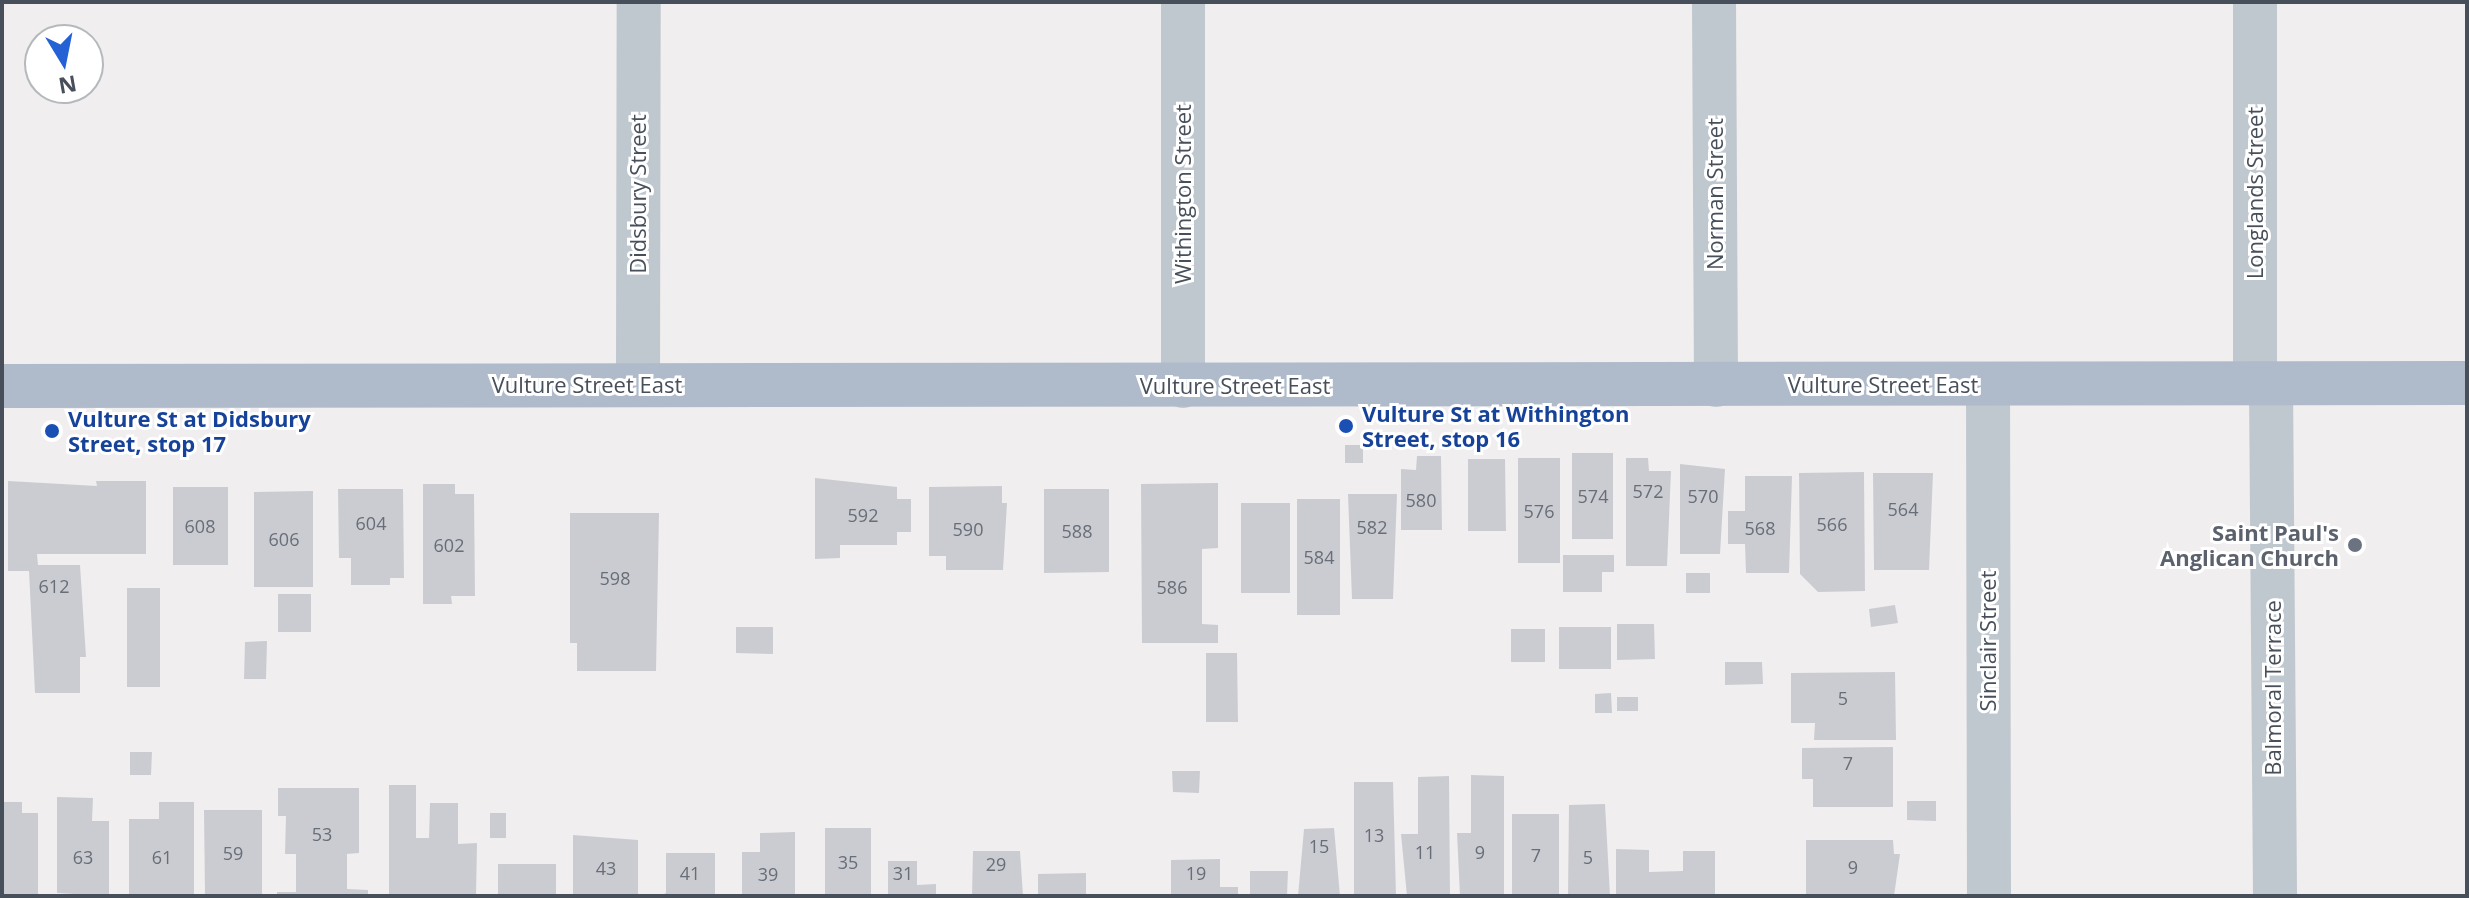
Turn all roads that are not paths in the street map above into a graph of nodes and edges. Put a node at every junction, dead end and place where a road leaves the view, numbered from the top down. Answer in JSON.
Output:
{"nodes":[{"id":1,"x":639,"y":2,"type":"edge"},
{"id":2,"x":1183,"y":2,"type":"edge"},
{"id":3,"x":1714,"y":2,"type":"edge"},
{"id":4,"x":2255,"y":2,"type":"edge"},
{"id":5,"x":2467,"y":383,"type":"edge"},
{"id":6,"x":2263,"y":384,"type":"junction"},
{"id":7,"x":638,"y":385,"type":"junction"},
{"id":8,"x":1716,"y":385,"type":"junction"},
{"id":9,"x":1988,"y":385,"type":"junction"},
{"id":10,"x":2,"y":386,"type":"edge"},
{"id":11,"x":1183,"y":386,"type":"junction"},
{"id":12,"x":1989,"y":896,"type":"edge"},
{"id":13,"x":2275,"y":896,"type":"edge"}],
"edges":[{"from":1,"to":7,"type":"street","name":"Didsbury Street"},
{"from":2,"to":11,"type":"street","name":"Withington Street"},
{"from":3,"to":8,"type":"street","name":"Norman Street"},
{"from":4,"to":6,"type":"street","name":"Longlands Street"},
{"from":5,"to":6,"type":"main road","name":"Vulture Street East"},
{"from":6,"to":9,"type":"main road","name":"Vulture Street East"},
{"from":6,"to":13,"type":"street","name":"Balmoral Terrace"},
{"from":7,"to":10,"type":"main road","name":"Vulture Street East"},
{"from":7,"to":11,"type":"main road","name":"Vulture Street East"},
{"from":8,"to":9,"type":"main road","name":"Vulture Street East"},
{"from":8,"to":11,"type":"main road","name":"Vulture Street East"},
{"from":9,"to":12,"type":"street","name":"Sinclair Street"}]}
